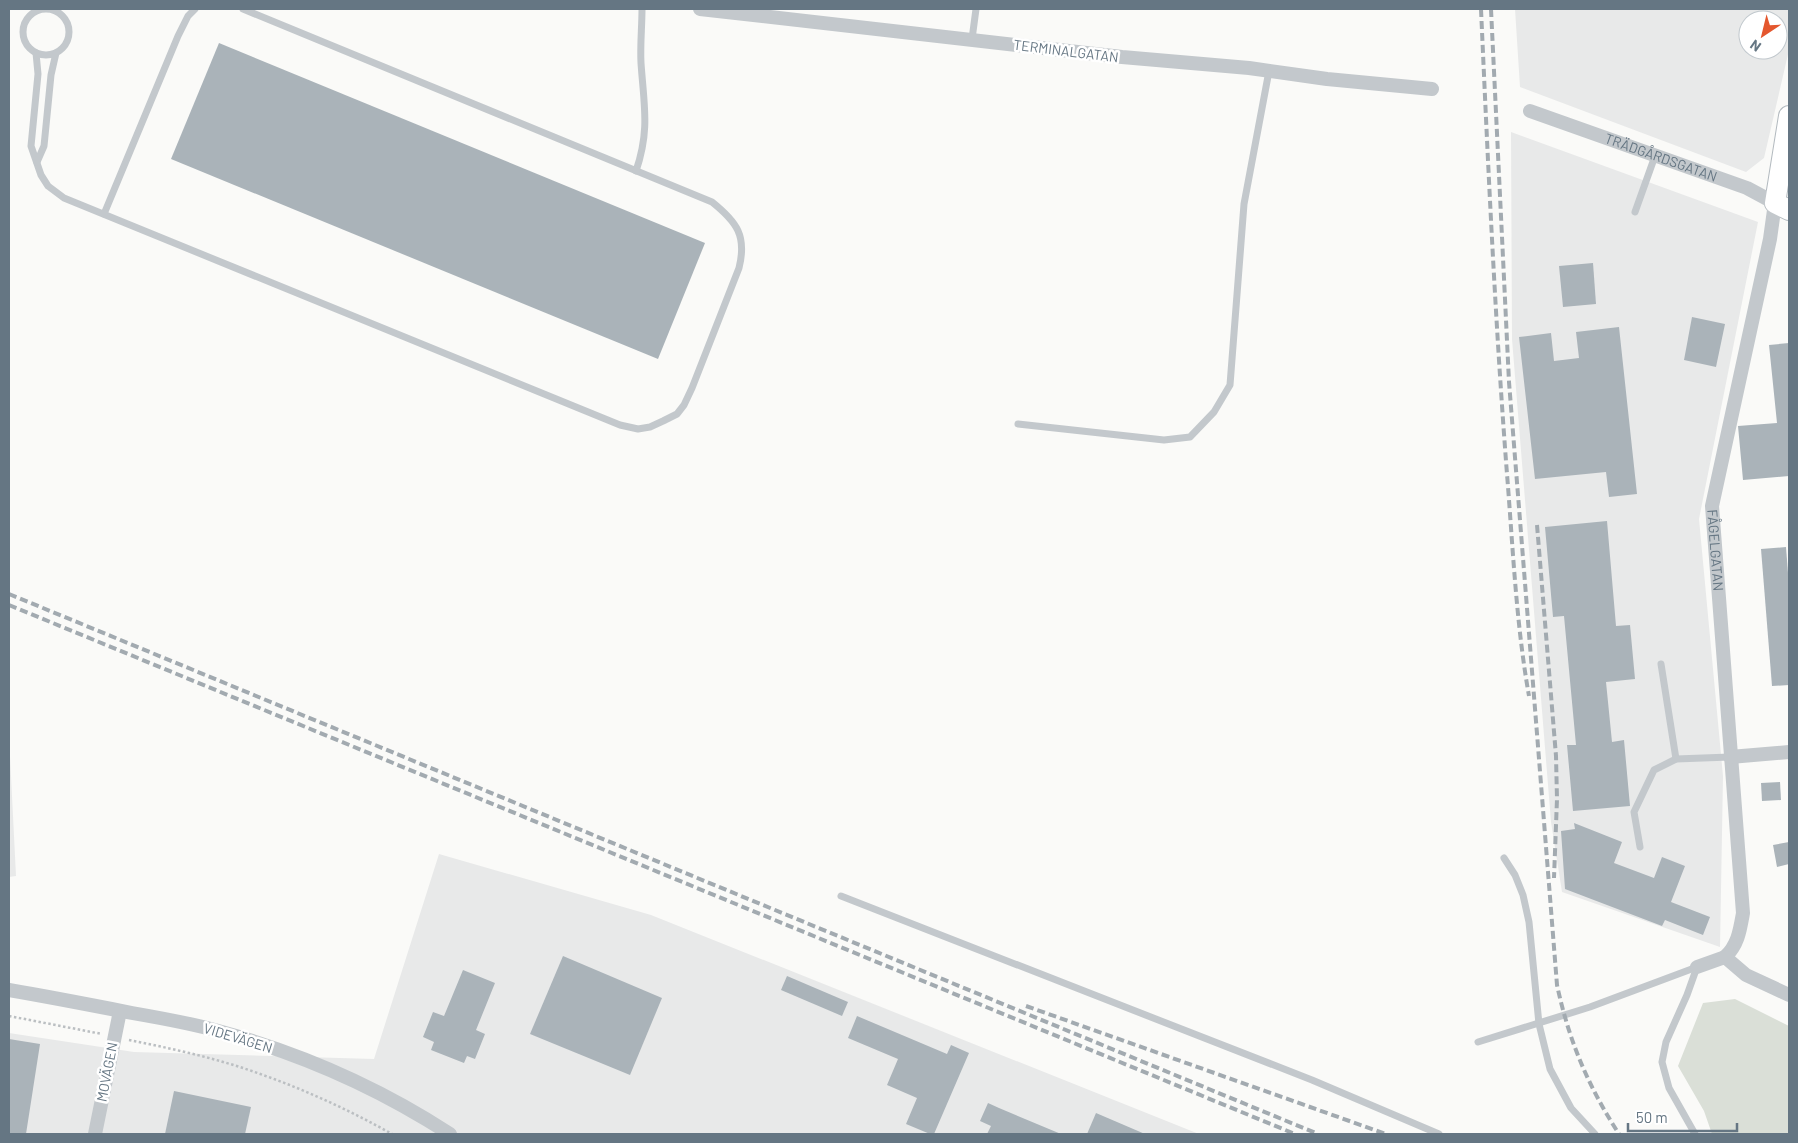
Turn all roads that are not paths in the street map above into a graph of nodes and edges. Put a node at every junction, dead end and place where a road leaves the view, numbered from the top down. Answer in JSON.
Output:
{"nodes":[{"id":1,"x":195,"y":9,"type":"edge"},
{"id":2,"x":243,"y":9,"type":"edge"},
{"id":3,"x":642,"y":9,"type":"edge"},
{"id":4,"x":700,"y":9,"type":"edge"},
{"id":5,"x":976,"y":9,"type":"edge"},
{"id":6,"x":56,"y":10,"type":"edge"},
{"id":7,"x":35,"y":11,"type":"edge"},
{"id":8,"x":972,"y":39,"type":"junction"},
{"id":9,"x":56,"y":52,"type":"junction"},
{"id":10,"x":36,"y":53,"type":"junction"},
{"id":11,"x":1270,"y":71,"type":"junction"},
{"id":12,"x":1432,"y":89,"type":"dead end"},
{"id":13,"x":1530,"y":111,"type":"dead end"},
{"id":14,"x":1789,"y":116,"type":"edge"},
{"id":15,"x":1655,"y":156,"type":"junction"},
{"id":16,"x":37,"y":162,"type":"junction"},
{"id":17,"x":636,"y":171,"type":"junction"},
{"id":18,"x":1782,"y":206,"type":"edge"},
{"id":19,"x":1635,"y":212,"type":"dead end"},
{"id":20,"x":104,"y":214,"type":"junction"},
{"id":21,"x":1018,"y":424,"type":"dead end"},
{"id":22,"x":1660,"y":664,"type":"dead end"},
{"id":23,"x":1789,"y":752,"type":"edge"},
{"id":24,"x":1730,"y":757,"type":"junction"},
{"id":25,"x":1676,"y":759,"type":"junction"},
{"id":26,"x":1640,"y":847,"type":"dead end"},
{"id":27,"x":1504,"y":858,"type":"dead end"},
{"id":28,"x":841,"y":896,"type":"dead end"},
{"id":29,"x":1725,"y":956,"type":"junction"},
{"id":30,"x":1697,"y":967,"type":"junction"},
{"id":31,"x":9,"y":990,"type":"edge"},
{"id":32,"x":1789,"y":995,"type":"edge"},
{"id":33,"x":120,"y":1011,"type":"junction"},
{"id":34,"x":1539,"y":1024,"type":"junction"},
{"id":35,"x":1478,"y":1042,"type":"dead end"},
{"id":36,"x":96,"y":1134,"type":"edge"},
{"id":37,"x":450,"y":1134,"type":"edge"},
{"id":38,"x":1439,"y":1134,"type":"edge"},
{"id":39,"x":1595,"y":1134,"type":"edge"},
{"id":40,"x":1695,"y":1134,"type":"edge"}],
"edges":[{"from":1,"to":20,"type":"lane"},
{"from":2,"to":17,"type":"lane"},
{"from":3,"to":17,"type":"lane"},
{"from":4,"to":8,"type":"street","name":"TERMINALGATAN"},
{"from":5,"to":8,"type":"lane"},
{"from":6,"to":7,"type":"lane"},
{"from":6,"to":9,"type":"lane"},
{"from":7,"to":10,"type":"lane"},
{"from":8,"to":11,"type":"street","name":"TERMINALGATAN"},
{"from":9,"to":10,"type":"lane"},
{"from":9,"to":16,"type":"lane"},
{"from":10,"to":16,"type":"lane"},
{"from":11,"to":12,"type":"street","name":"TERMINALGATAN"},
{"from":11,"to":21,"type":"lane"},
{"from":13,"to":15,"type":"street","name":"TRÄDGÅRDSGATAN"},
{"from":14,"to":18,"type":"street","name":"FÅGELGATAN"},
{"from":15,"to":18,"type":"street","name":"TRÄDGÅRDSGATAN"},
{"from":15,"to":19,"type":"lane"},
{"from":16,"to":20,"type":"lane"},
{"from":17,"to":20,"type":"lane"},
{"from":18,"to":24,"type":"street","name":"FÅGELGATAN"},
{"from":22,"to":25,"type":"lane"},
{"from":23,"to":24,"type":"street"},
{"from":24,"to":25,"type":"lane"},
{"from":24,"to":29,"type":"street","name":"FÅGELGATAN"},
{"from":25,"to":26,"type":"lane"},
{"from":27,"to":34,"type":"lane"},
{"from":28,"to":38,"type":"lane"},
{"from":29,"to":30,"type":"street"},
{"from":29,"to":32,"type":"street"},
{"from":30,"to":34,"type":"lane"},
{"from":30,"to":40,"type":"lane"},
{"from":31,"to":33,"type":"street","name":"VIDEVÄGEN"},
{"from":33,"to":36,"type":"street","name":"MOVÄGEN"},
{"from":33,"to":37,"type":"street","name":"VIDEVÄGEN"},
{"from":34,"to":35,"type":"lane"},
{"from":34,"to":39,"type":"lane"}]}
